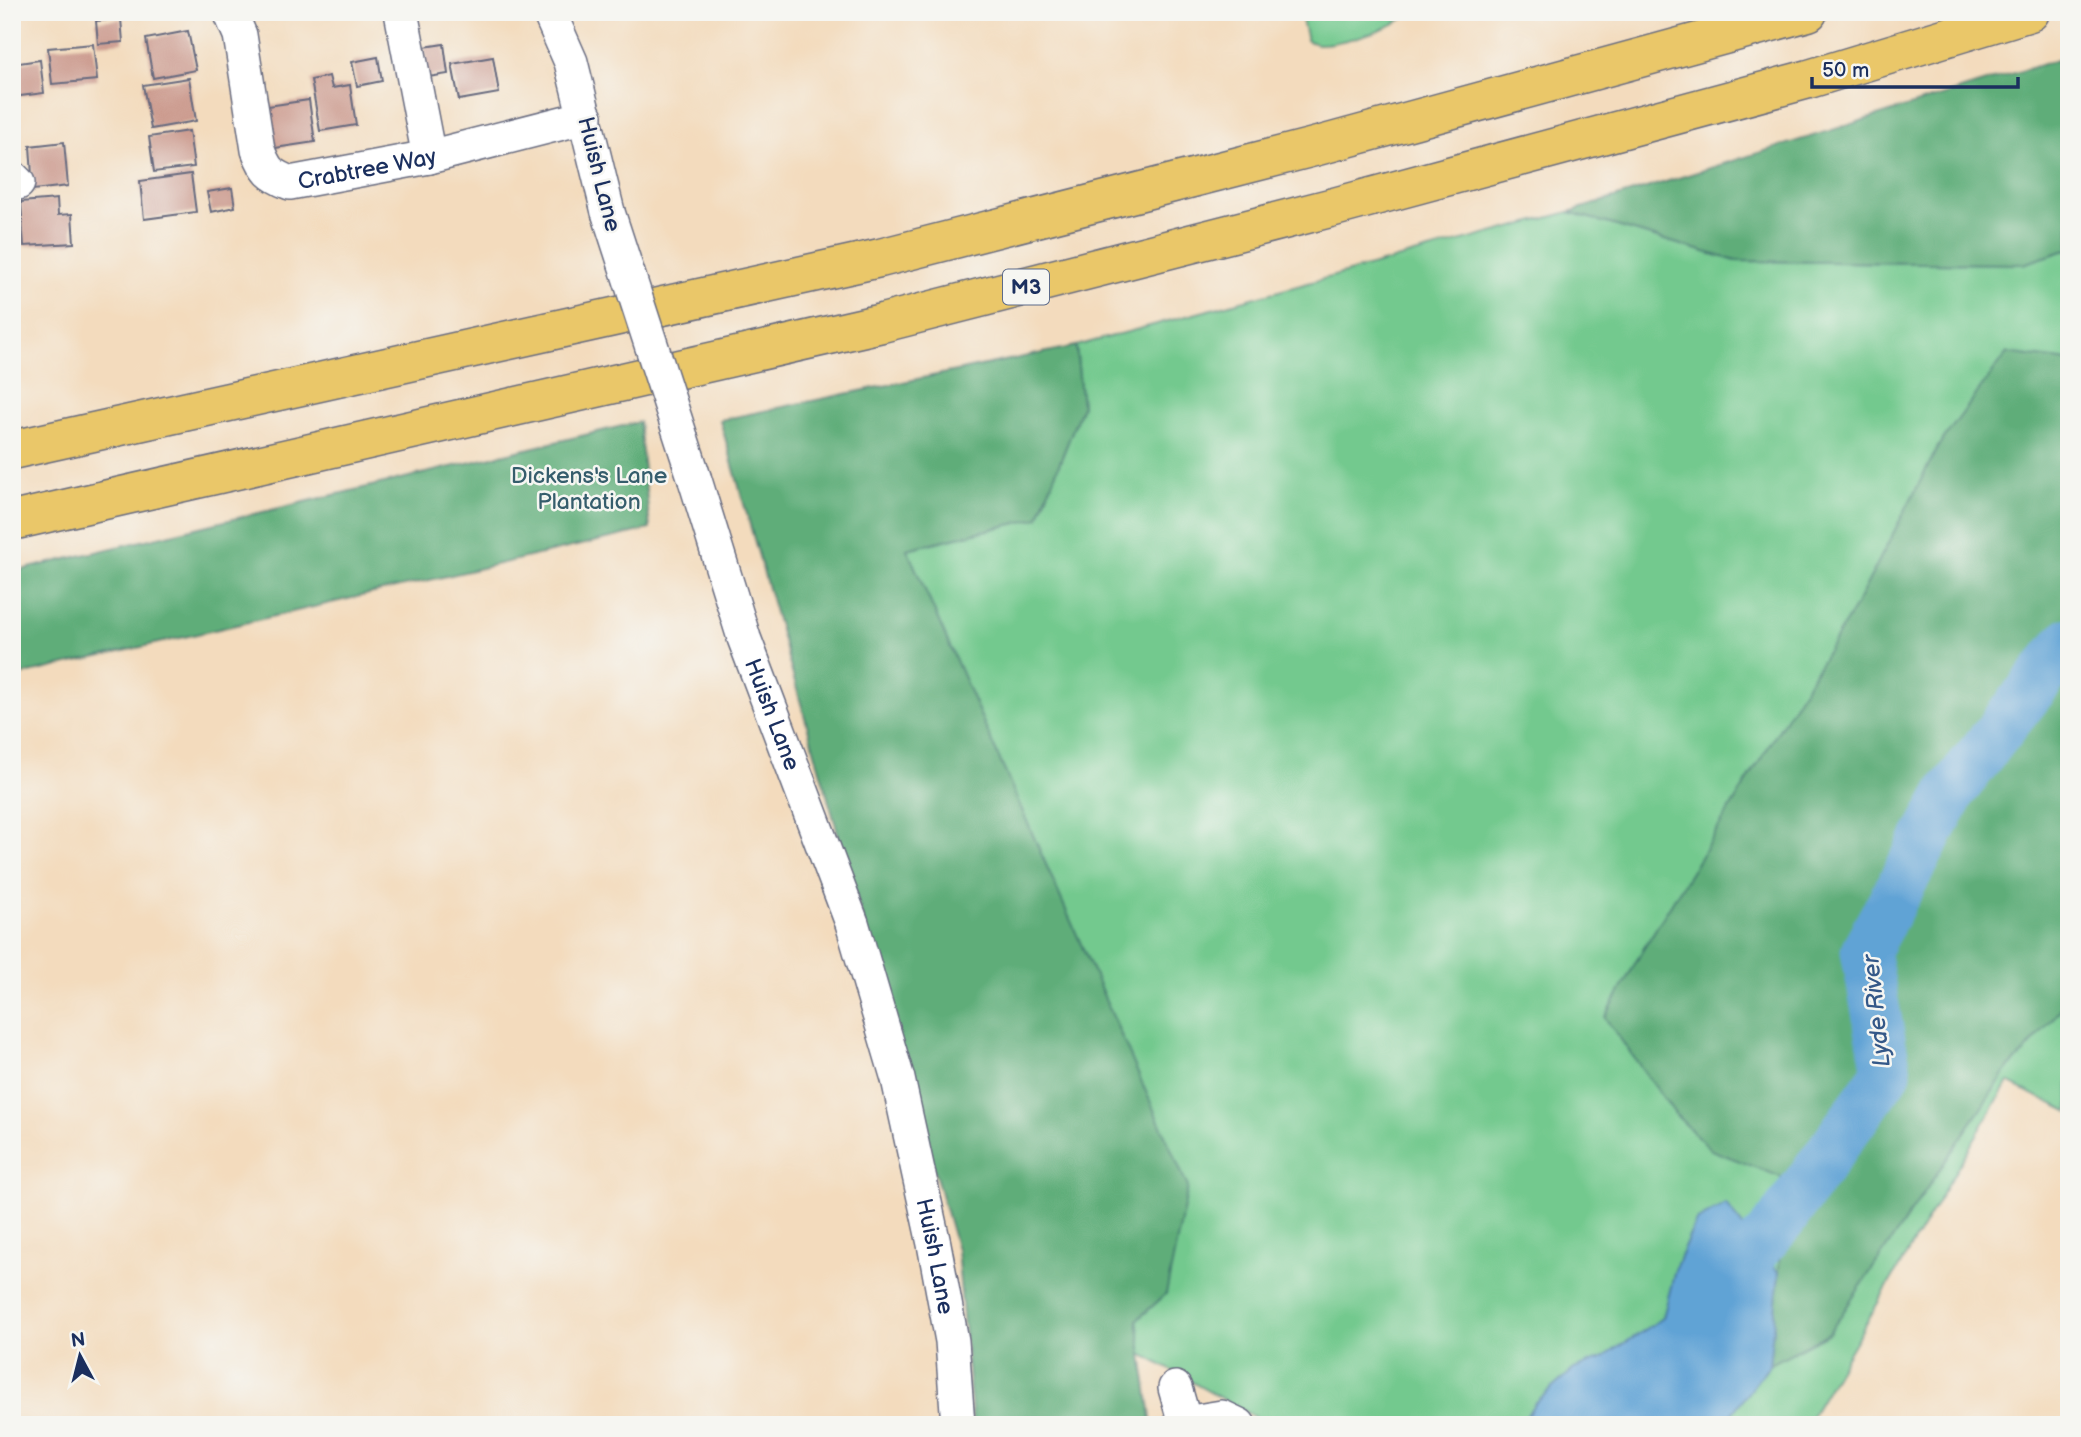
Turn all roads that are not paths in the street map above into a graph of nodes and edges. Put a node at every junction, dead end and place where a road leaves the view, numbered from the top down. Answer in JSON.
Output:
{"nodes":[{"id":1,"x":229,"y":12,"type":"edge"},
{"id":2,"x":401,"y":12,"type":"edge"},
{"id":3,"x":549,"y":12,"type":"edge"},
{"id":4,"x":1808,"y":12,"type":"edge"},
{"id":5,"x":2030,"y":12,"type":"edge"},
{"id":6,"x":586,"y":117,"type":"junction"},
{"id":7,"x":429,"y":157,"type":"junction"},
{"id":8,"x":12,"y":450,"type":"edge"},
{"id":9,"x":12,"y":522,"type":"edge"},
{"id":10,"x":1175,"y":1388,"type":"dead end"},
{"id":11,"x":1184,"y":1424,"type":"edge"},
{"id":12,"x":958,"y":1425,"type":"edge"},
{"id":13,"x":1239,"y":1425,"type":"edge"}],
"edges":[{"from":1,"to":7,"type":"street","name":"Crabtree Way"},
{"from":2,"to":7,"type":"street"},
{"from":3,"to":6,"type":"street","name":"Huish Lane"},
{"from":4,"to":8,"type":"highway"},
{"from":5,"to":9,"type":"highway","number":"M3"},
{"from":6,"to":7,"type":"street","name":"Crabtree Way"},
{"from":6,"to":12,"type":"street","name":"Huish Lane","bridge":true},
{"from":10,"to":11,"type":"street"},
{"from":11,"to":13,"type":"street"}]}
